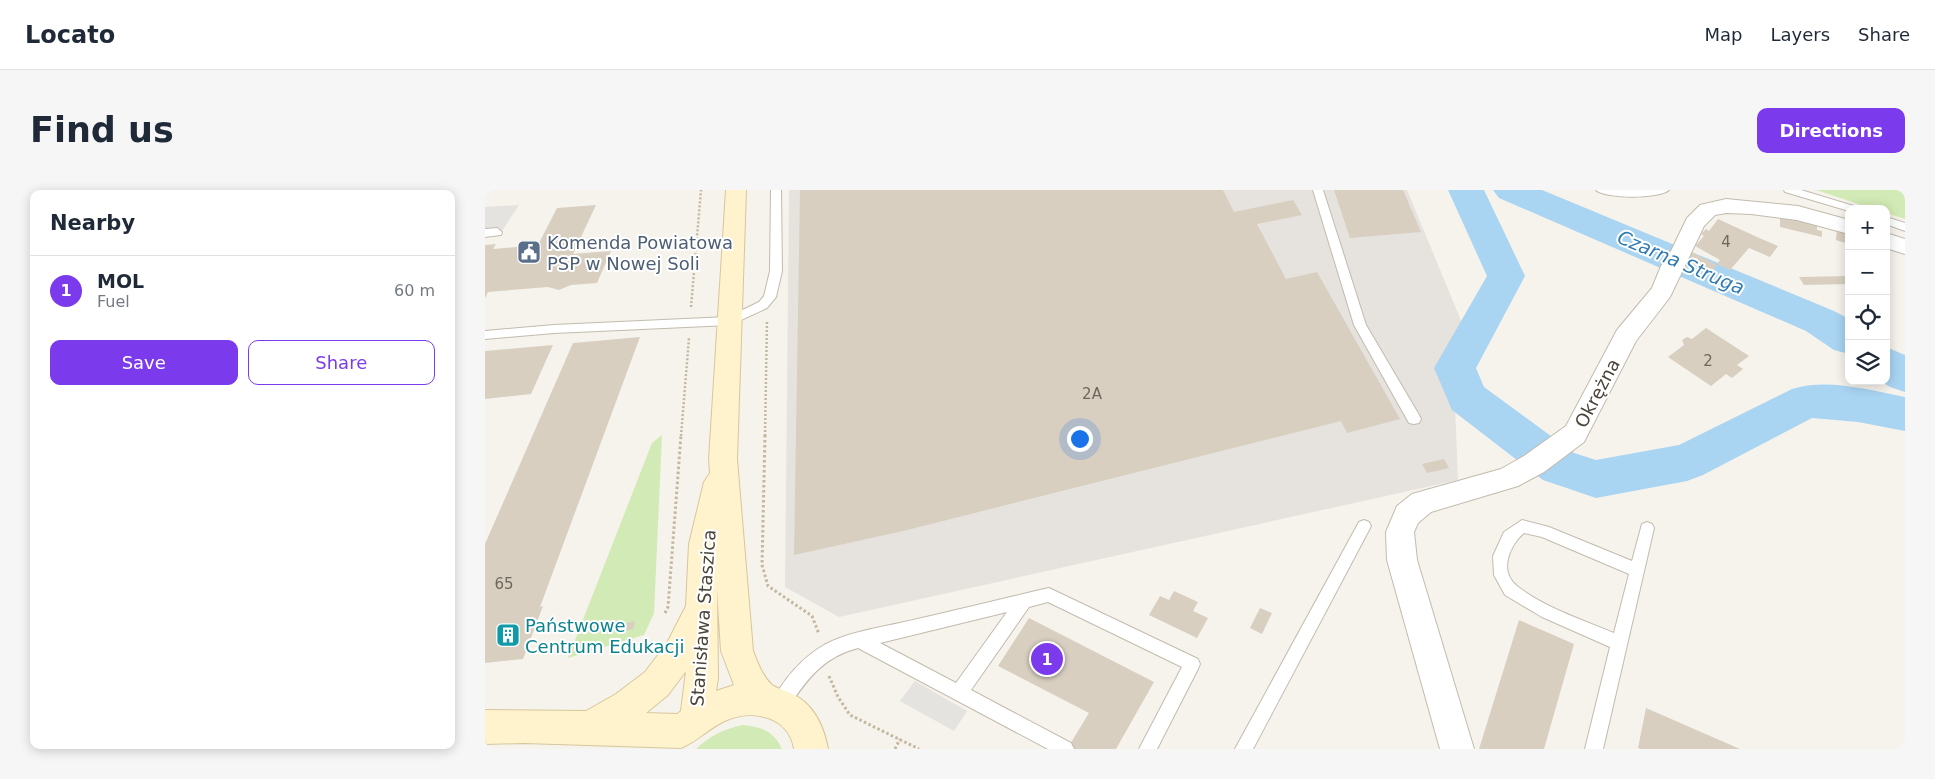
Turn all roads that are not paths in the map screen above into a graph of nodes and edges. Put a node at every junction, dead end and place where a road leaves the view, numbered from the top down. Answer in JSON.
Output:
{"nodes":[{"id":1,"x":736,"y":190,"type":"edge"},
{"id":2,"x":776,"y":190,"type":"edge"},
{"id":3,"x":1318,"y":190,"type":"edge"},
{"id":4,"x":1601,"y":190,"type":"edge"},
{"id":5,"x":1664,"y":190,"type":"edge"},
{"id":6,"x":1789,"y":190,"type":"edge"},
{"id":7,"x":1845,"y":207,"type":"edge"},
{"id":8,"x":1890,"y":221,"type":"edge"},
{"id":9,"x":1845,"y":226,"type":"edge"},
{"id":10,"x":1905,"y":227,"type":"edge"},
{"id":11,"x":497,"y":232,"type":"dead end"},
{"id":12,"x":485,"y":233,"type":"edge"},
{"id":13,"x":1890,"y":241,"type":"edge"},
{"id":14,"x":1905,"y":247,"type":"edge"},
{"id":15,"x":730,"y":321,"type":"junction"},
{"id":16,"x":485,"y":335,"type":"edge"},
{"id":17,"x":1413,"y":420,"type":"dead end"},
{"id":18,"x":723,"y":459,"type":"junction"},
{"id":19,"x":1364,"y":526,"type":"dead end"},
{"id":20,"x":1647,"y":528,"type":"dead end"},
{"id":21,"x":1636,"y":570,"type":"junction"},
{"id":22,"x":1024,"y":601,"type":"junction"},
{"id":23,"x":701,"y":607,"type":"junction"},
{"id":24,"x":859,"y":640,"type":"junction"},
{"id":25,"x":1618,"y":643,"type":"junction"},
{"id":26,"x":959,"y":693,"type":"junction"},
{"id":27,"x":772,"y":701,"type":"junction"},
{"id":28,"x":485,"y":727,"type":"edge"},
{"id":29,"x":587,"y":729,"type":"junction"},
{"id":30,"x":681,"y":733,"type":"edge"},
{"id":31,"x":811,"y":749,"type":"edge"},
{"id":32,"x":1065,"y":749,"type":"edge"},
{"id":33,"x":1148,"y":749,"type":"edge"},
{"id":34,"x":1244,"y":749,"type":"edge"},
{"id":35,"x":1457,"y":749,"type":"edge"},
{"id":36,"x":1594,"y":749,"type":"edge"}],
"edges":[{"from":1,"to":15,"type":"street","name":"Stanisława Staszica"},
{"from":2,"to":15,"type":"lane"},
{"from":3,"to":17,"type":"lane"},
{"from":4,"to":5,"type":"lane"},
{"from":6,"to":7,"type":"lane"},
{"from":8,"to":10,"type":"lane"},
{"from":9,"to":35,"type":"street","name":"Okrężna"},
{"from":11,"to":12,"type":"lane"},
{"from":13,"to":14,"type":"street"},
{"from":15,"to":16,"type":"lane"},
{"from":15,"to":18,"type":"street","name":"Stanisława Staszica"},
{"from":18,"to":23,"type":"street","name":"Stanisława Staszica"},
{"from":18,"to":27,"type":"street","name":"Stanisława Staszica"},
{"from":19,"to":34,"type":"lane"},
{"from":20,"to":21,"type":"lane"},
{"from":21,"to":25,"type":"lane"},
{"from":21,"to":25,"type":"lane"},
{"from":22,"to":24,"type":"lane"},
{"from":22,"to":26,"type":"lane"},
{"from":22,"to":33,"type":"lane"},
{"from":23,"to":29,"type":"street"},
{"from":23,"to":30,"type":"street","name":"Stanisława Staszica"},
{"from":24,"to":26,"type":"lane"},
{"from":24,"to":27,"type":"lane"},
{"from":25,"to":36,"type":"lane"},
{"from":26,"to":32,"type":"lane"},
{"from":27,"to":30,"type":"street"},
{"from":27,"to":31,"type":"street","name":"Stanisława Staszica"},
{"from":28,"to":29,"type":"street"},
{"from":29,"to":30,"type":"street"}]}
